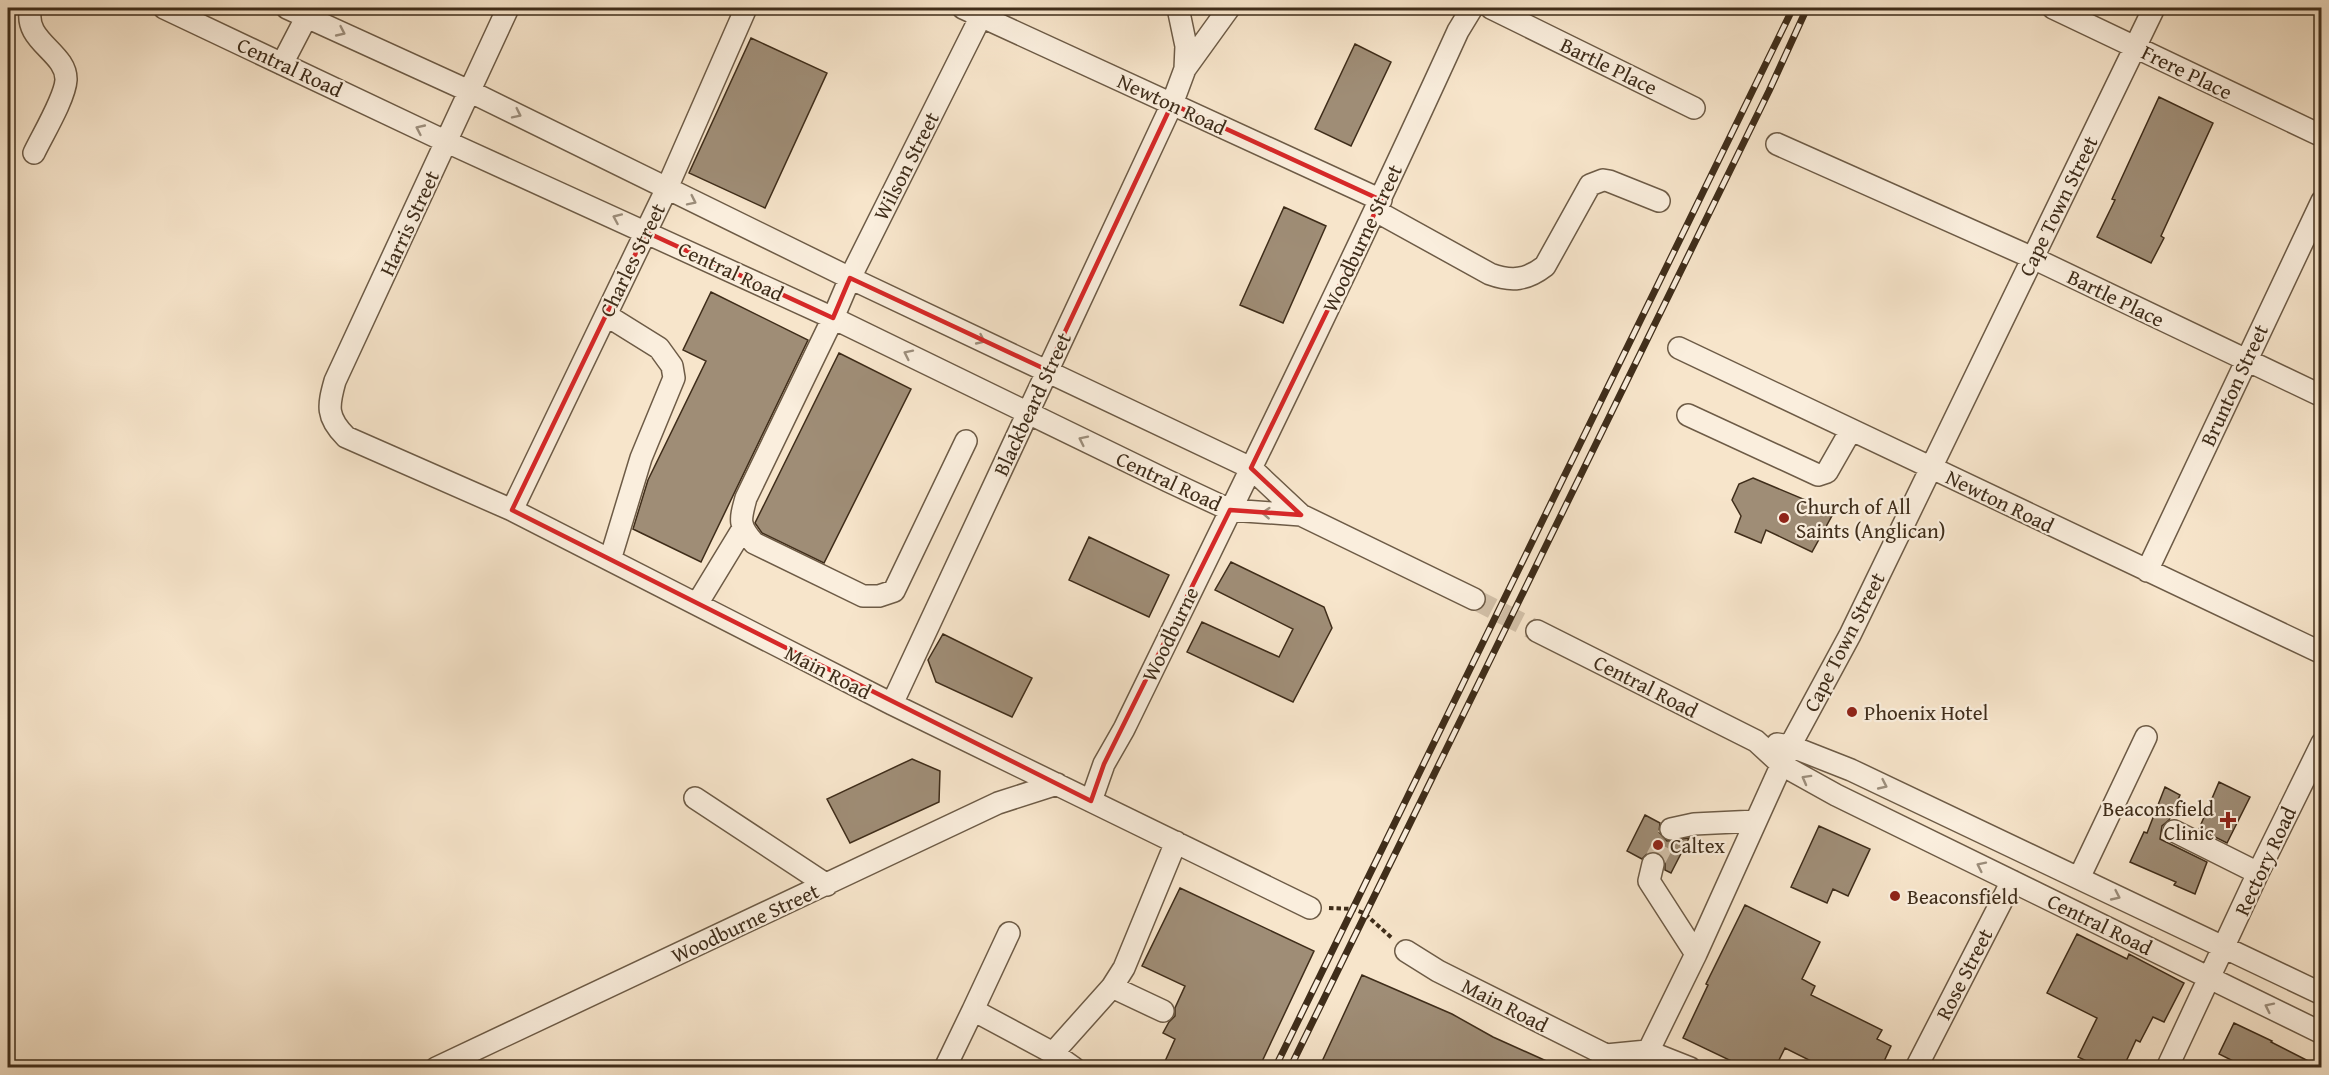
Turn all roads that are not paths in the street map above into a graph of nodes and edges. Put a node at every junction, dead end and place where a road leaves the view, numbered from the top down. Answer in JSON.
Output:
{"nodes":[{"id":1,"x":31,"y":8,"type":"edge"},
{"id":2,"x":164,"y":8,"type":"edge"},
{"id":3,"x":287,"y":8,"type":"edge"},
{"id":4,"x":508,"y":8,"type":"edge"},
{"id":5,"x":746,"y":8,"type":"edge"},
{"id":6,"x":1178,"y":8,"type":"edge"},
{"id":7,"x":1229,"y":8,"type":"edge"},
{"id":8,"x":1472,"y":8,"type":"edge"},
{"id":9,"x":1491,"y":8,"type":"edge"},
{"id":10,"x":2053,"y":8,"type":"edge"},
{"id":11,"x":2154,"y":8,"type":"edge"},
{"id":12,"x":972,"y":12,"type":"edge"},
{"id":13,"x":307,"y":16,"type":"junction"},
{"id":14,"x":2135,"y":47,"type":"junction"},
{"id":15,"x":282,"y":64,"type":"junction"},
{"id":16,"x":1185,"y":69,"type":"junction"},
{"id":17,"x":470,"y":91,"type":"junction"},
{"id":18,"x":1172,"y":104,"type":"junction"},
{"id":19,"x":1695,"y":108,"type":"dead end"},
{"id":20,"x":2322,"y":136,"type":"edge"},
{"id":21,"x":447,"y":142,"type":"junction"},
{"id":22,"x":1777,"y":144,"type":"dead end"},
{"id":23,"x":34,"y":153,"type":"dead end"},
{"id":24,"x":667,"y":188,"type":"junction"},
{"id":25,"x":1659,"y":201,"type":"dead end"},
{"id":26,"x":2322,"y":201,"type":"edge"},
{"id":27,"x":1378,"y":206,"type":"junction"},
{"id":28,"x":646,"y":231,"type":"junction"},
{"id":29,"x":2033,"y":258,"type":"junction"},
{"id":30,"x":850,"y":279,"type":"junction"},
{"id":31,"x":606,"y":315,"type":"junction"},
{"id":32,"x":833,"y":318,"type":"junction"},
{"id":33,"x":1679,"y":348,"type":"dead end"},
{"id":34,"x":2246,"y":360,"type":"junction"},
{"id":35,"x":1047,"y":370,"type":"junction"},
{"id":36,"x":2322,"y":396,"type":"edge"},
{"id":37,"x":1027,"y":413,"type":"junction"},
{"id":38,"x":1688,"y":415,"type":"dead end"},
{"id":39,"x":1851,"y":430,"type":"junction"},
{"id":40,"x":346,"y":437,"type":"joint"},
{"id":41,"x":966,"y":441,"type":"dead end"},
{"id":42,"x":1930,"y":467,"type":"junction"},
{"id":43,"x":1251,"y":468,"type":"junction"},
{"id":44,"x":512,"y":510,"type":"junction"},
{"id":45,"x":1230,"y":510,"type":"junction"},
{"id":46,"x":1301,"y":515,"type":"junction"},
{"id":47,"x":742,"y":530,"type":"junction"},
{"id":48,"x":610,"y":560,"type":"junction"},
{"id":49,"x":2147,"y":570,"type":"junction"},
{"id":50,"x":1474,"y":599,"type":"tunnel mouth"},
{"id":51,"x":697,"y":604,"type":"junction"},
{"id":52,"x":1537,"y":631,"type":"tunnel mouth"},
{"id":53,"x":2322,"y":653,"type":"edge"},
{"id":54,"x":892,"y":704,"type":"junction"},
{"id":55,"x":2146,"y":737,"type":"dead end"},
{"id":56,"x":2322,"y":742,"type":"edge"},
{"id":57,"x":1786,"y":756,"type":"junction"},
{"id":58,"x":1057,"y":783,"type":"junction"},
{"id":59,"x":695,"y":798,"type":"dead end"},
{"id":60,"x":1091,"y":801,"type":"junction"},
{"id":61,"x":1756,"y":821,"type":"junction"},
{"id":62,"x":1671,"y":829,"type":"dead end"},
{"id":63,"x":2174,"y":831,"type":"dead end"},
{"id":64,"x":1176,"y":842,"type":"junction"},
{"id":65,"x":1653,"y":864,"type":"tunnel mouth"},
{"id":66,"x":2258,"y":873,"type":"junction"},
{"id":67,"x":2079,"y":878,"type":"junction"},
{"id":68,"x":2012,"y":881,"type":"junction"},
{"id":69,"x":827,"y":885,"type":"junction"},
{"id":70,"x":1310,"y":908,"type":"road end"},
{"id":71,"x":1009,"y":933,"type":"dead end"},
{"id":72,"x":2225,"y":947,"type":"junction"},
{"id":73,"x":1406,"y":951,"type":"road end"},
{"id":74,"x":1696,"y":954,"type":"junction"},
{"id":75,"x":2210,"y":978,"type":"junction"},
{"id":76,"x":1112,"y":987,"type":"junction"},
{"id":77,"x":2322,"y":993,"type":"edge"},
{"id":78,"x":973,"y":1010,"type":"junction"},
{"id":79,"x":1163,"y":1011,"type":"dead end"},
{"id":80,"x":2322,"y":1033,"type":"edge"},
{"id":81,"x":1053,"y":1053,"type":"junction"},
{"id":82,"x":1606,"y":1055,"type":"junction"},
{"id":83,"x":1643,"y":1059,"type":"edge"},
{"id":84,"x":436,"y":1068,"type":"edge"},
{"id":85,"x":945,"y":1068,"type":"edge"},
{"id":86,"x":1074,"y":1068,"type":"edge"},
{"id":87,"x":1623,"y":1068,"type":"edge"},
{"id":88,"x":1690,"y":1068,"type":"edge"},
{"id":89,"x":1916,"y":1068,"type":"edge"},
{"id":90,"x":2167,"y":1068,"type":"edge"}],
"edges":[{"from":1,"to":23,"type":"street"},
{"from":2,"to":15,"type":"street","name":"Central Road"},
{"from":3,"to":13,"type":"street","name":"Central Road"},
{"from":4,"to":17,"type":"street","name":"Harris Street"},
{"from":5,"to":24,"type":"street","name":"Charles Street"},
{"from":6,"to":16,"type":"street"},
{"from":7,"to":16,"type":"street"},
{"from":8,"to":27,"type":"street","name":"Woodburne Street"},
{"from":9,"to":19,"type":"street","name":"Bartle Place"},
{"from":10,"to":14,"type":"street","name":"Frere Place"},
{"from":11,"to":14,"type":"street","name":"Cape Town Street"},
{"from":12,"to":18,"type":"street","name":"Newton Road"},
{"from":12,"to":30,"type":"street","name":"Wilson Street"},
{"from":13,"to":15,"type":"street"},
{"from":13,"to":17,"type":"street","name":"Central Road","one_way":true},
{"from":14,"to":20,"type":"street","name":"Frere Place"},
{"from":14,"to":29,"type":"street","name":"Cape Town Street"},
{"from":21,"to":15,"type":"street","name":"Central Road","one_way":true},
{"from":16,"to":18,"type":"street","name":"Blackbeard Street"},
{"from":17,"to":21,"type":"street","name":"Harris Street"},
{"from":17,"to":24,"type":"street","name":"Central Road","one_way":true},
{"from":18,"to":27,"type":"street","name":"Newton Road"},
{"from":18,"to":35,"type":"street","name":"Blackbeard Street"},
{"from":28,"to":21,"type":"street","name":"Central Road","one_way":true},
{"from":21,"to":40,"type":"street","name":"Harris Street"},
{"from":22,"to":29,"type":"street","name":"Bartle Place"},
{"from":24,"to":28,"type":"street","name":"Charles Street"},
{"from":24,"to":30,"type":"street","name":"Central Road","one_way":true},
{"from":25,"to":27,"type":"street","name":"Newton Road"},
{"from":26,"to":34,"type":"street","name":"Brunton Street"},
{"from":27,"to":43,"type":"street","name":"Woodburne Street"},
{"from":28,"to":31,"type":"street","name":"Charles Street"},
{"from":28,"to":32,"type":"street","name":"Central Road"},
{"from":29,"to":34,"type":"street","name":"Bartle Place"},
{"from":29,"to":42,"type":"street","name":"Cape Town Street"},
{"from":30,"to":32,"type":"street","name":"Wilson Street"},
{"from":30,"to":35,"type":"street","name":"Central Road","one_way":true},
{"from":31,"to":44,"type":"street","name":"Charles Street"},
{"from":31,"to":48,"type":"street"},
{"from":37,"to":32,"type":"street","name":"Central Road","one_way":true},
{"from":32,"to":47,"type":"street","name":"Wilson Street"},
{"from":33,"to":39,"type":"street","name":"Newton Road"},
{"from":34,"to":36,"type":"street","name":"Bartle Place"},
{"from":34,"to":49,"type":"street","name":"Brunton Street"},
{"from":35,"to":37,"type":"street","name":"Blackbeard Street"},
{"from":35,"to":43,"type":"street","name":"Central Road"},
{"from":45,"to":37,"type":"street","name":"Central Road","one_way":true},
{"from":37,"to":54,"type":"street","name":"Blackbeard Street"},
{"from":38,"to":39,"type":"street"},
{"from":39,"to":42,"type":"street","name":"Newton Road"},
{"from":40,"to":44,"type":"street","name":"Main Road"},
{"from":41,"to":47,"type":"street"},
{"from":42,"to":49,"type":"street","name":"Newton Road"},
{"from":42,"to":57,"type":"street","name":"Cape Town Street"},
{"from":43,"to":45,"type":"street","name":"Woodburne"},
{"from":43,"to":46,"type":"street","name":"Central Road"},
{"from":44,"to":48,"type":"street","name":"Main Road"},
{"from":46,"to":45,"type":"street","name":"Central Road","one_way":true},
{"from":45,"to":60,"type":"street","name":"Woodburne"},
{"from":46,"to":50,"type":"street","name":"Central Road"},
{"from":47,"to":51,"type":"street"},
{"from":48,"to":51,"type":"street","name":"Main Road"},
{"from":49,"to":53,"type":"street","name":"Newton Road"},
{"from":51,"to":54,"type":"street","name":"Main Road"},
{"from":52,"to":57,"type":"street","name":"Central Road"},
{"from":54,"to":58,"type":"street","name":"Main Road"},
{"from":55,"to":67,"type":"street"},
{"from":56,"to":66,"type":"street","name":"Rectory Road"},
{"from":57,"to":61,"type":"street","name":"Cape Town Street"},
{"from":57,"to":67,"type":"street","name":"Central Road","one_way":true},
{"from":68,"to":57,"type":"street","name":"Central Road","one_way":true},
{"from":58,"to":60,"type":"street","name":"Main Road"},
{"from":58,"to":69,"type":"street","name":"Woodburne Street"},
{"from":59,"to":69,"type":"street"},
{"from":60,"to":64,"type":"street","name":"Main Road"},
{"from":61,"to":62,"type":"street"},
{"from":61,"to":74,"type":"street","name":"Cape Town Street"},
{"from":63,"to":66,"type":"street"},
{"from":64,"to":70,"type":"street","name":"Main Road"},
{"from":64,"to":76,"type":"street"},
{"from":65,"to":74,"type":"street"},
{"from":66,"to":72,"type":"street","name":"Rectory Road"},
{"from":67,"to":72,"type":"street","name":"Central Road","one_way":true},
{"from":68,"to":75,"type":"street","name":"Central Road"},
{"from":68,"to":89,"type":"street","name":"Rose Street"},
{"from":69,"to":84,"type":"street","name":"Woodburne Street"},
{"from":71,"to":78,"type":"street"},
{"from":72,"to":75,"type":"street","name":"Rectory Road"},
{"from":72,"to":77,"type":"street","name":"Central Road"},
{"from":73,"to":82,"type":"street","name":"Main Road"},
{"from":74,"to":83,"type":"street","name":"Cape Town Street"},
{"from":80,"to":75,"type":"street","name":"Central Road","one_way":true},
{"from":75,"to":90,"type":"street","name":"Rectory Road"},
{"from":76,"to":79,"type":"street"},
{"from":76,"to":81,"type":"street"},
{"from":78,"to":81,"type":"street"},
{"from":78,"to":85,"type":"street"},
{"from":81,"to":86,"type":"street"},
{"from":82,"to":83,"type":"street"},
{"from":82,"to":87,"type":"street","name":"Main Road"},
{"from":83,"to":88,"type":"street"}]}
